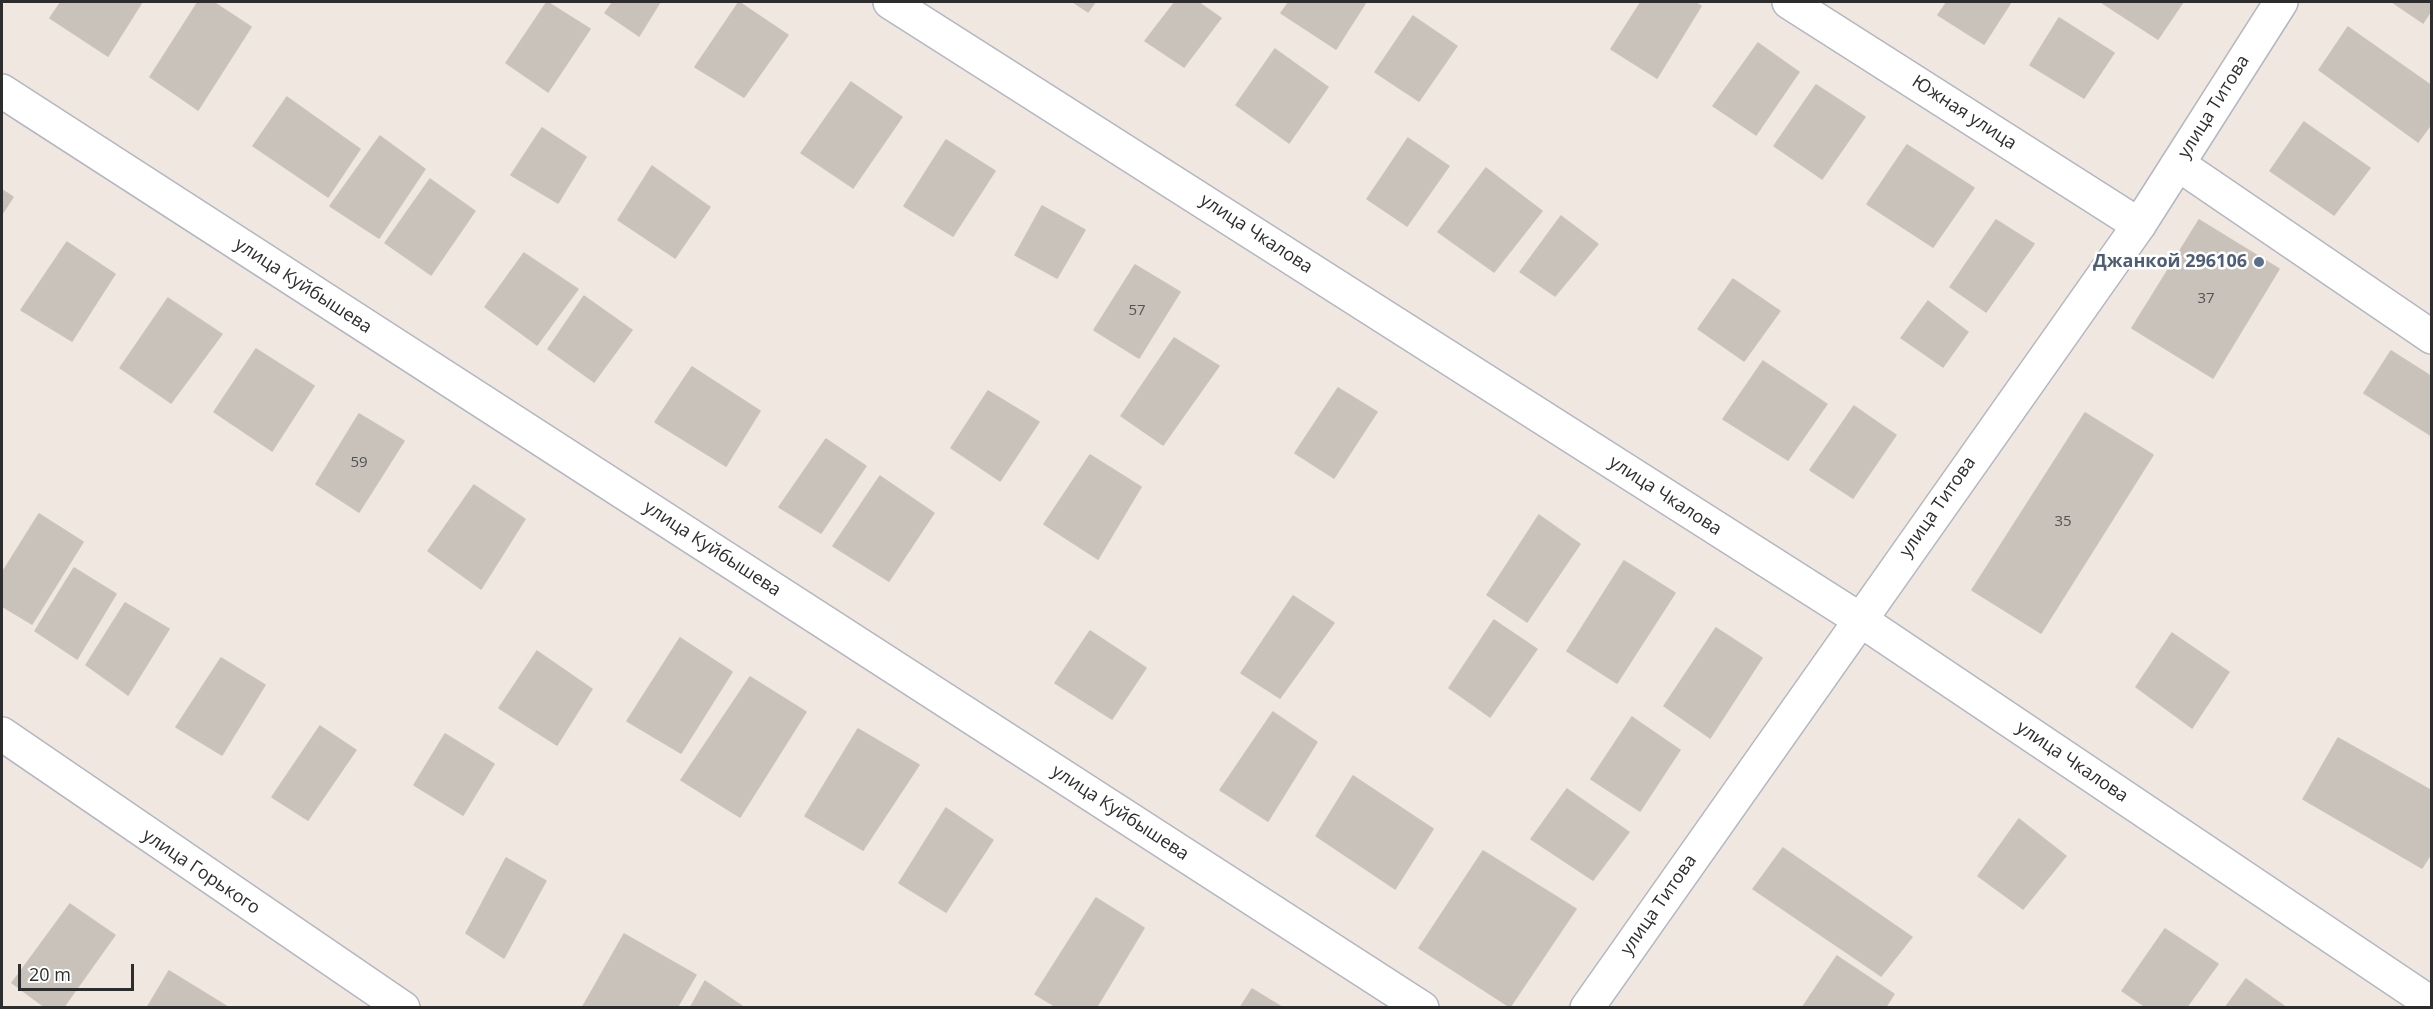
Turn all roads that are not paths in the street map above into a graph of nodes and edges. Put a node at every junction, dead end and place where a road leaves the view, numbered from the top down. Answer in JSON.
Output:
{"nodes":[{"id":1,"x":890,"y":2,"type":"edge"},
{"id":2,"x":1789,"y":2,"type":"edge"},
{"id":3,"x":2281,"y":2,"type":"edge"},
{"id":4,"x":2,"y":91,"type":"edge"},
{"id":5,"x":2178,"y":164,"type":"junction"},
{"id":6,"x":2139,"y":225,"type":"junction"},
{"id":7,"x":2432,"y":337,"type":"edge"},
{"id":8,"x":1859,"y":619,"type":"junction"},
{"id":9,"x":2,"y":734,"type":"edge"},
{"id":10,"x":2432,"y":1004,"type":"edge"},
{"id":11,"x":403,"y":1008,"type":"edge"},
{"id":12,"x":1422,"y":1008,"type":"edge"},
{"id":13,"x":1587,"y":1008,"type":"edge"}],
"edges":[{"from":1,"to":8,"type":"street","name":"улица Чкалова"},
{"from":2,"to":6,"type":"street","name":"Южная улица"},
{"from":3,"to":5,"type":"street","name":"улица Титова"},
{"from":4,"to":12,"type":"street","name":"улица Куйбышева"},
{"from":5,"to":6,"type":"street","name":"улица Титова"},
{"from":5,"to":7,"type":"street"},
{"from":6,"to":8,"type":"street","name":"улица Титова"},
{"from":8,"to":10,"type":"street","name":"улица Чкалова"},
{"from":8,"to":13,"type":"street","name":"улица Титова"},
{"from":9,"to":11,"type":"street","name":"улица Горького"}]}
